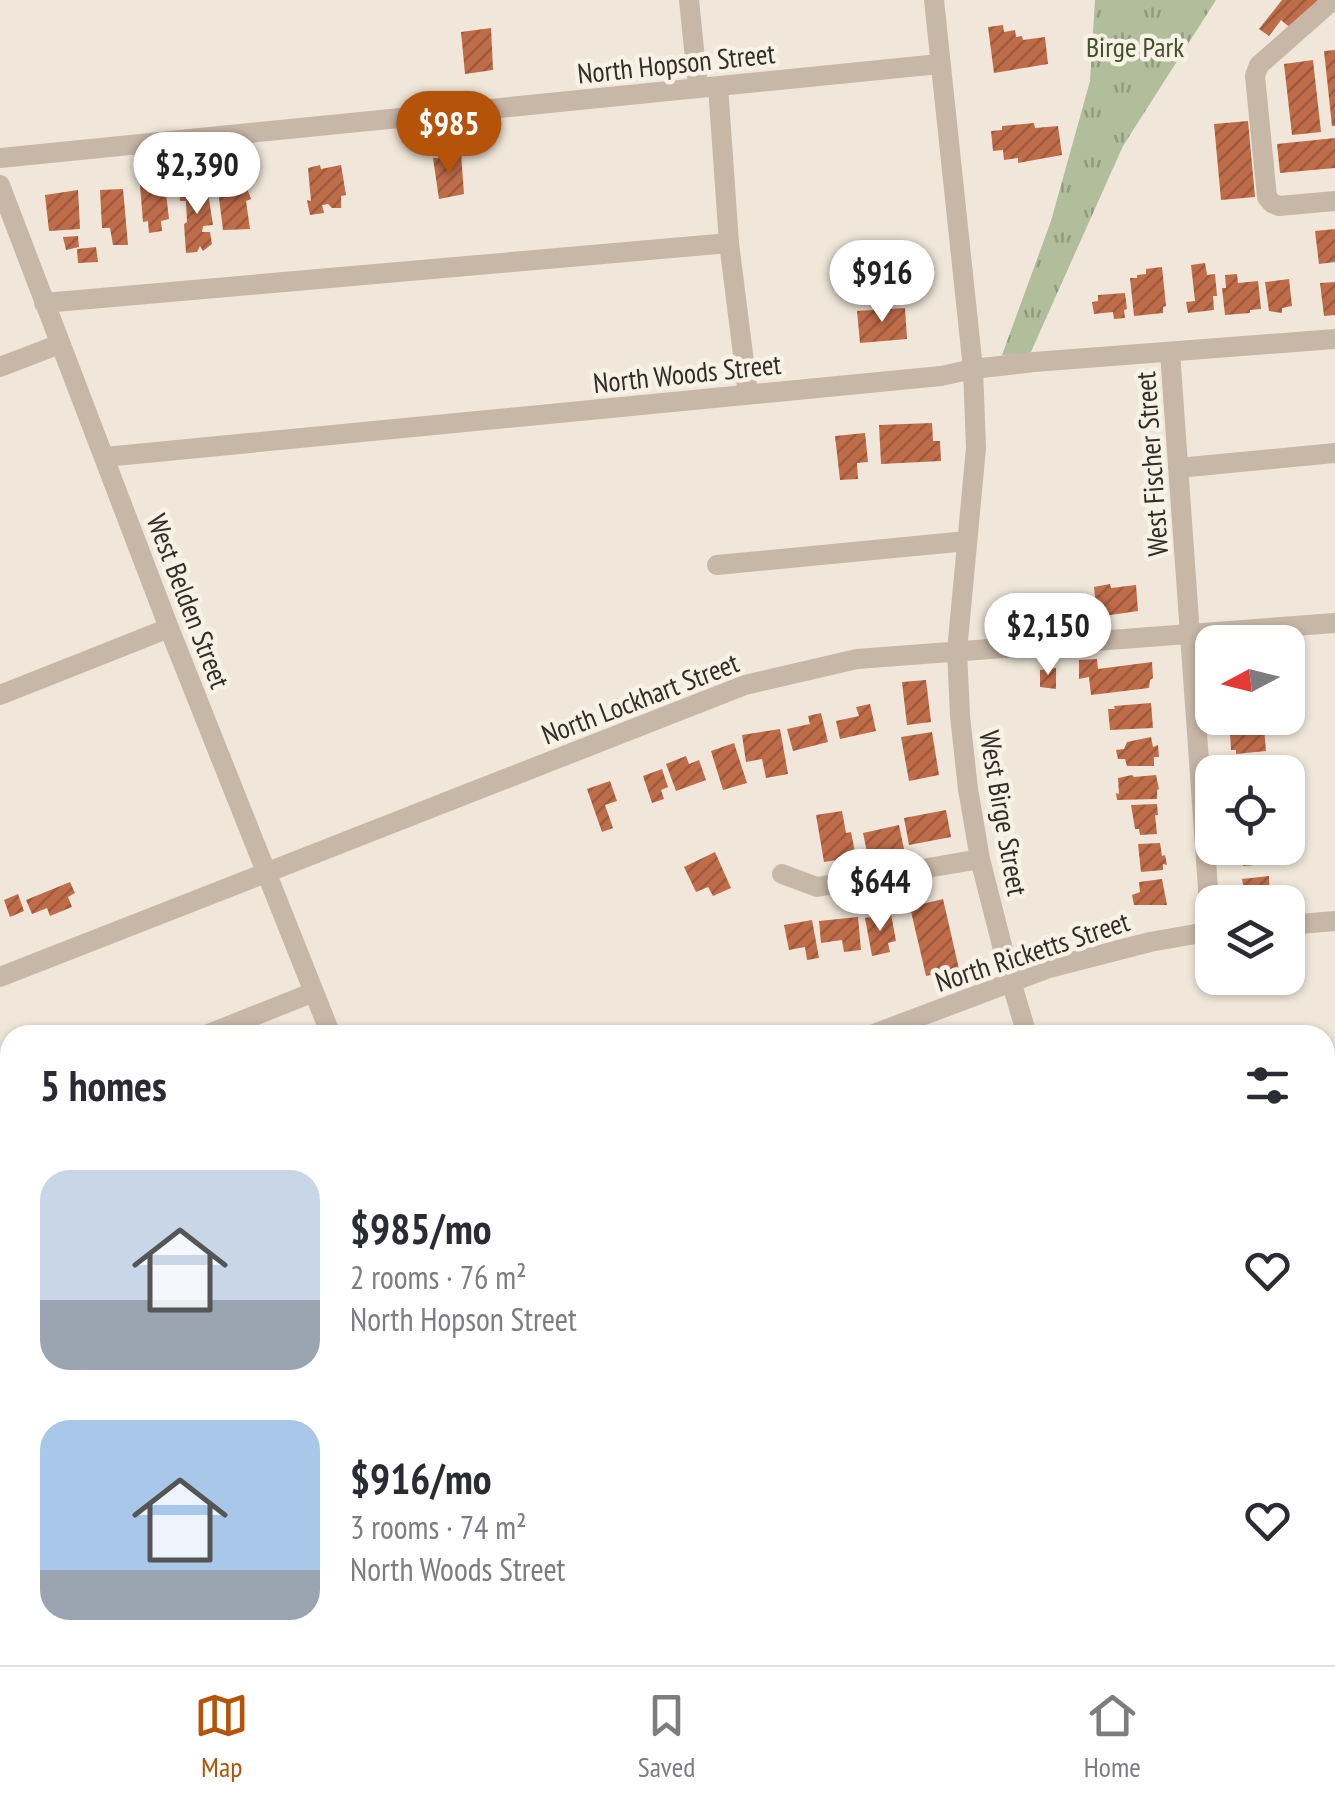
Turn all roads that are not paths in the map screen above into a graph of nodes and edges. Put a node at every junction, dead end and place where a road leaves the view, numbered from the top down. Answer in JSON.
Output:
{"nodes":[{"id":1,"x":689,"y":0,"type":"edge"},
{"id":2,"x":934,"y":0,"type":"edge"},
{"id":3,"x":1334,"y":0,"type":"edge"},
{"id":4,"x":939,"y":64,"type":"junction"},
{"id":5,"x":708,"y":87,"type":"junction"},
{"id":6,"x":0,"y":158,"type":"edge"},
{"id":7,"x":0,"y":185,"type":"edge"},
{"id":8,"x":1335,"y":201,"type":"edge"},
{"id":9,"x":730,"y":243,"type":"junction"},
{"id":10,"x":44,"y":303,"type":"junction"},
{"id":11,"x":1335,"y":340,"type":"edge"},
{"id":12,"x":60,"y":344,"type":"junction"},
{"id":13,"x":1170,"y":352,"type":"junction"},
{"id":14,"x":0,"y":367,"type":"edge"},
{"id":15,"x":973,"y":368,"type":"junction"},
{"id":16,"x":748,"y":394,"type":"junction"},
{"id":17,"x":1335,"y":453,"type":"edge"},
{"id":18,"x":104,"y":457,"type":"junction"},
{"id":19,"x":1178,"y":468,"type":"junction"},
{"id":20,"x":967,"y":540,"type":"junction"},
{"id":21,"x":718,"y":565,"type":"dead end"},
{"id":22,"x":1335,"y":623,"type":"edge"},
{"id":23,"x":169,"y":628,"type":"junction"},
{"id":24,"x":1190,"y":635,"type":"junction"},
{"id":25,"x":957,"y":652,"type":"junction"},
{"id":26,"x":0,"y":695,"type":"edge"},
{"id":27,"x":980,"y":859,"type":"junction"},
{"id":28,"x":267,"y":874,"type":"junction"},
{"id":29,"x":782,"y":874,"type":"dead end"},
{"id":30,"x":1209,"y":885,"type":"edge"},
{"id":31,"x":1335,"y":921,"type":"edge"},
{"id":32,"x":1305,"y":924,"type":"edge"},
{"id":33,"x":1195,"y":934,"type":"edge"},
{"id":34,"x":0,"y":978,"type":"edge"},
{"id":35,"x":1011,"y":981,"type":"junction"},
{"id":36,"x":314,"y":992,"type":"junction"},
{"id":37,"x":231,"y":1025,"type":"edge"},
{"id":38,"x":328,"y":1025,"type":"edge"},
{"id":39,"x":897,"y":1025,"type":"edge"},
{"id":40,"x":1024,"y":1025,"type":"edge"}],
"edges":[{"from":1,"to":5,"type":"street"},
{"from":2,"to":4,"type":"street","name":"West Birge Street"},
{"from":3,"to":8,"type":"street"},
{"from":4,"to":5,"type":"street","name":"North Hopson Street"},
{"from":4,"to":15,"type":"street","name":"West Birge Street"},
{"from":5,"to":6,"type":"street","name":"North Hopson Street"},
{"from":5,"to":9,"type":"street"},
{"from":7,"to":10,"type":"street","name":"West Belden Street"},
{"from":9,"to":10,"type":"street"},
{"from":9,"to":16,"type":"street"},
{"from":10,"to":12,"type":"street","name":"West Belden Street"},
{"from":11,"to":13,"type":"street","name":"North Woods Street"},
{"from":12,"to":14,"type":"street"},
{"from":12,"to":18,"type":"street","name":"West Belden Street"},
{"from":13,"to":15,"type":"street","name":"North Woods Street"},
{"from":13,"to":19,"type":"street","name":"West Fischer Street"},
{"from":15,"to":16,"type":"street","name":"North Woods Street"},
{"from":15,"to":20,"type":"street","name":"West Birge Street"},
{"from":16,"to":18,"type":"street","name":"North Woods Street"},
{"from":17,"to":19,"type":"street"},
{"from":18,"to":23,"type":"street","name":"West Belden Street"},
{"from":19,"to":24,"type":"street","name":"West Fischer Street"},
{"from":20,"to":21,"type":"street"},
{"from":20,"to":25,"type":"street","name":"West Birge Street"},
{"from":22,"to":24,"type":"street","name":"North Lockhart Street"},
{"from":23,"to":26,"type":"street"},
{"from":23,"to":28,"type":"street","name":"West Belden Street"},
{"from":24,"to":25,"type":"street","name":"North Lockhart Street"},
{"from":24,"to":30,"type":"street","name":"West Fischer Street"},
{"from":25,"to":27,"type":"street","name":"West Birge Street"},
{"from":25,"to":28,"type":"street","name":"North Lockhart Street"},
{"from":27,"to":29,"type":"street"},
{"from":27,"to":35,"type":"street","name":"West Birge Street"},
{"from":28,"to":34,"type":"street","name":"North Lockhart Street"},
{"from":28,"to":36,"type":"street","name":"West Belden Street"},
{"from":31,"to":32,"type":"street"},
{"from":33,"to":35,"type":"street","name":"North Ricketts Street"},
{"from":35,"to":39,"type":"street","name":"North Ricketts Street"},
{"from":35,"to":40,"type":"street","name":"West Birge Street"},
{"from":36,"to":37,"type":"street"},
{"from":36,"to":38,"type":"street","name":"West Belden Street"}]}
